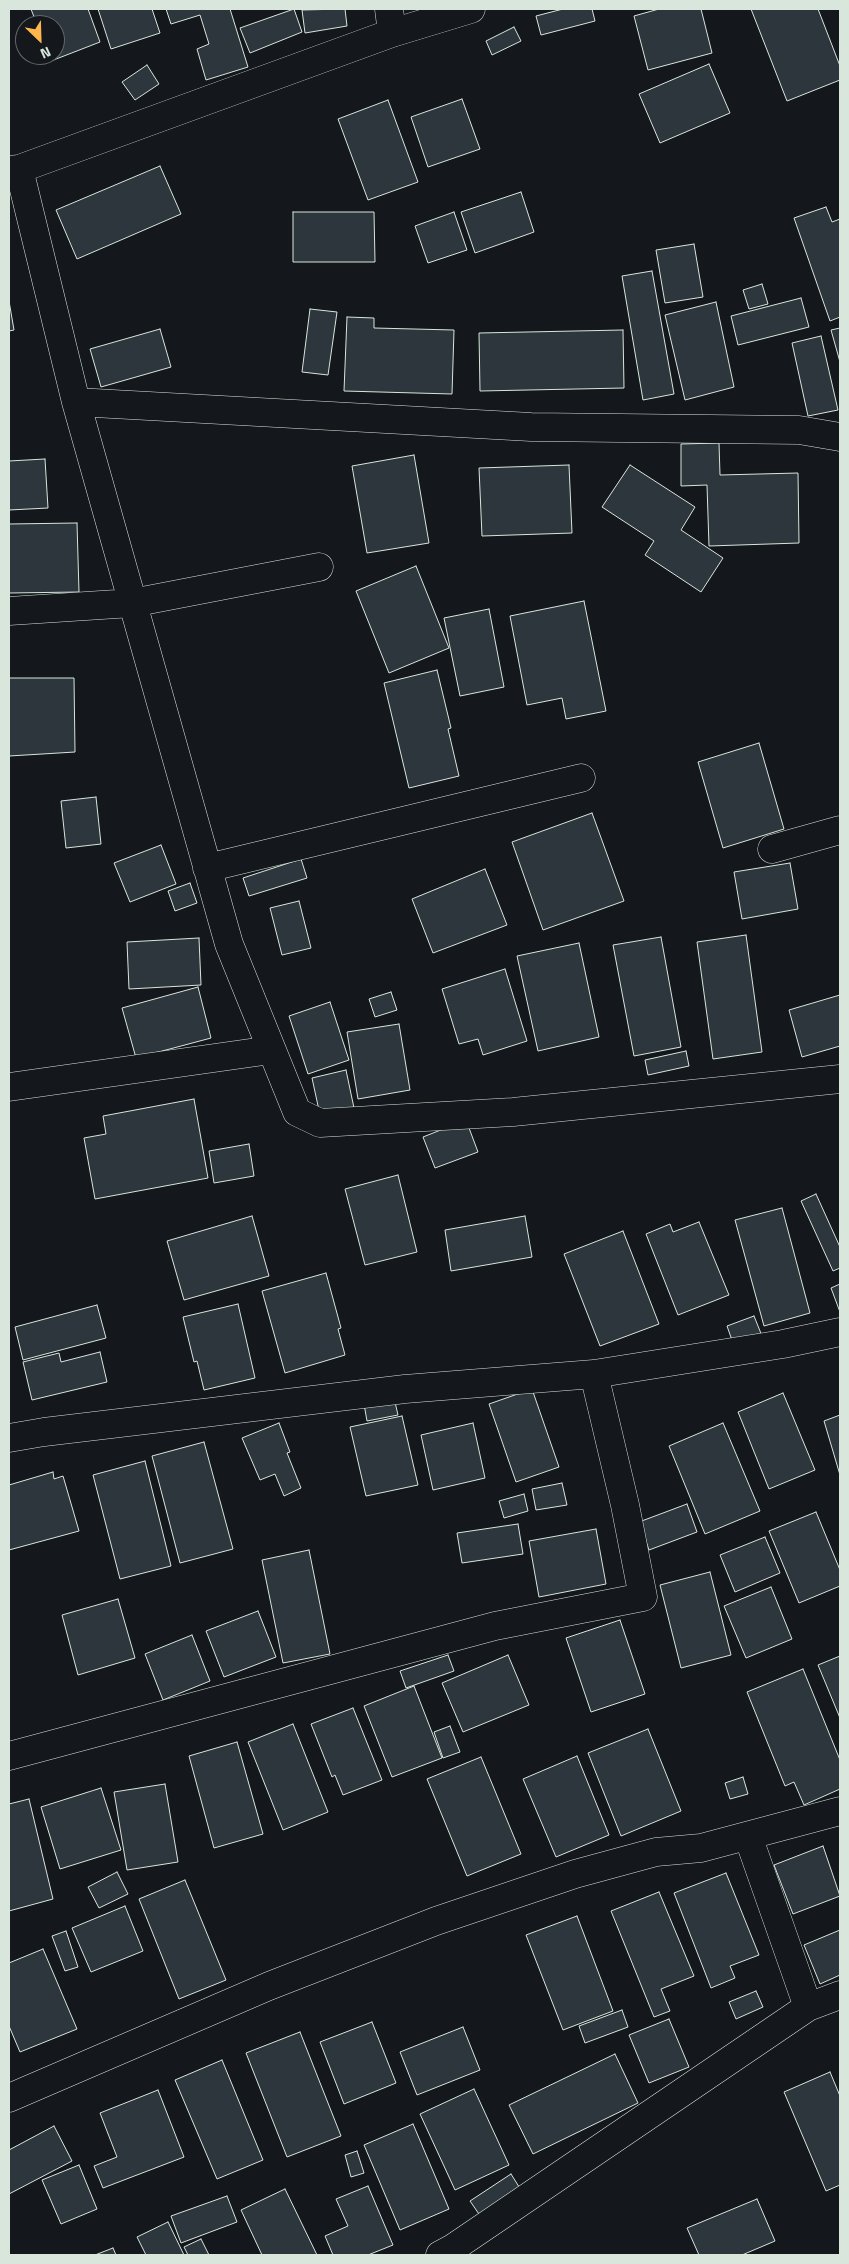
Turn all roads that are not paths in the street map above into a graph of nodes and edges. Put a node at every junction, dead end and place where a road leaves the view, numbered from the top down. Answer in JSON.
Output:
{"nodes":[{"id":1,"x":471,"y":9,"type":"edge"},
{"id":2,"x":390,"y":21,"type":"edge"},
{"id":3,"x":14,"y":169,"type":"edge"},
{"id":4,"x":76,"y":402,"type":"junction"},
{"id":5,"x":840,"y":437,"type":"edge"},
{"id":6,"x":319,"y":567,"type":"dead end"},
{"id":7,"x":132,"y":603,"type":"junction"},
{"id":8,"x":9,"y":611,"type":"edge"},
{"id":9,"x":581,"y":778,"type":"dead end"},
{"id":10,"x":840,"y":830,"type":"edge"},
{"id":11,"x":772,"y":848,"type":"dead end"},
{"id":12,"x":207,"y":868,"type":"junction"},
{"id":13,"x":272,"y":1050,"type":"junction"},
{"id":14,"x":840,"y":1078,"type":"edge"},
{"id":15,"x":9,"y":1087,"type":"edge"},
{"id":16,"x":840,"y":1332,"type":"edge"},
{"id":17,"x":594,"y":1374,"type":"junction"},
{"id":18,"x":9,"y":1438,"type":"edge"},
{"id":19,"x":9,"y":1756,"type":"edge"},
{"id":20,"x":840,"y":1811,"type":"edge"},
{"id":21,"x":748,"y":1836,"type":"junction"},
{"id":22,"x":840,"y":1995,"type":"edge"},
{"id":23,"x":808,"y":2007,"type":"junction"},
{"id":24,"x":9,"y":2098,"type":"edge"},
{"id":25,"x":440,"y":2255,"type":"edge"}],
"edges":[{"from":1,"to":2,"type":"street"},
{"from":2,"to":3,"type":"street"},
{"from":3,"to":4,"type":"street"},
{"from":4,"to":5,"type":"street"},
{"from":4,"to":7,"type":"street"},
{"from":6,"to":7,"type":"street"},
{"from":7,"to":8,"type":"street"},
{"from":7,"to":12,"type":"street"},
{"from":9,"to":12,"type":"street"},
{"from":10,"to":11,"type":"street"},
{"from":12,"to":13,"type":"street"},
{"from":13,"to":14,"type":"street"},
{"from":13,"to":15,"type":"street"},
{"from":16,"to":17,"type":"street"},
{"from":17,"to":18,"type":"street"},
{"from":17,"to":19,"type":"street"},
{"from":20,"to":21,"type":"street"},
{"from":21,"to":23,"type":"street"},
{"from":21,"to":24,"type":"street"},
{"from":22,"to":23,"type":"street"},
{"from":23,"to":25,"type":"street"}]}
